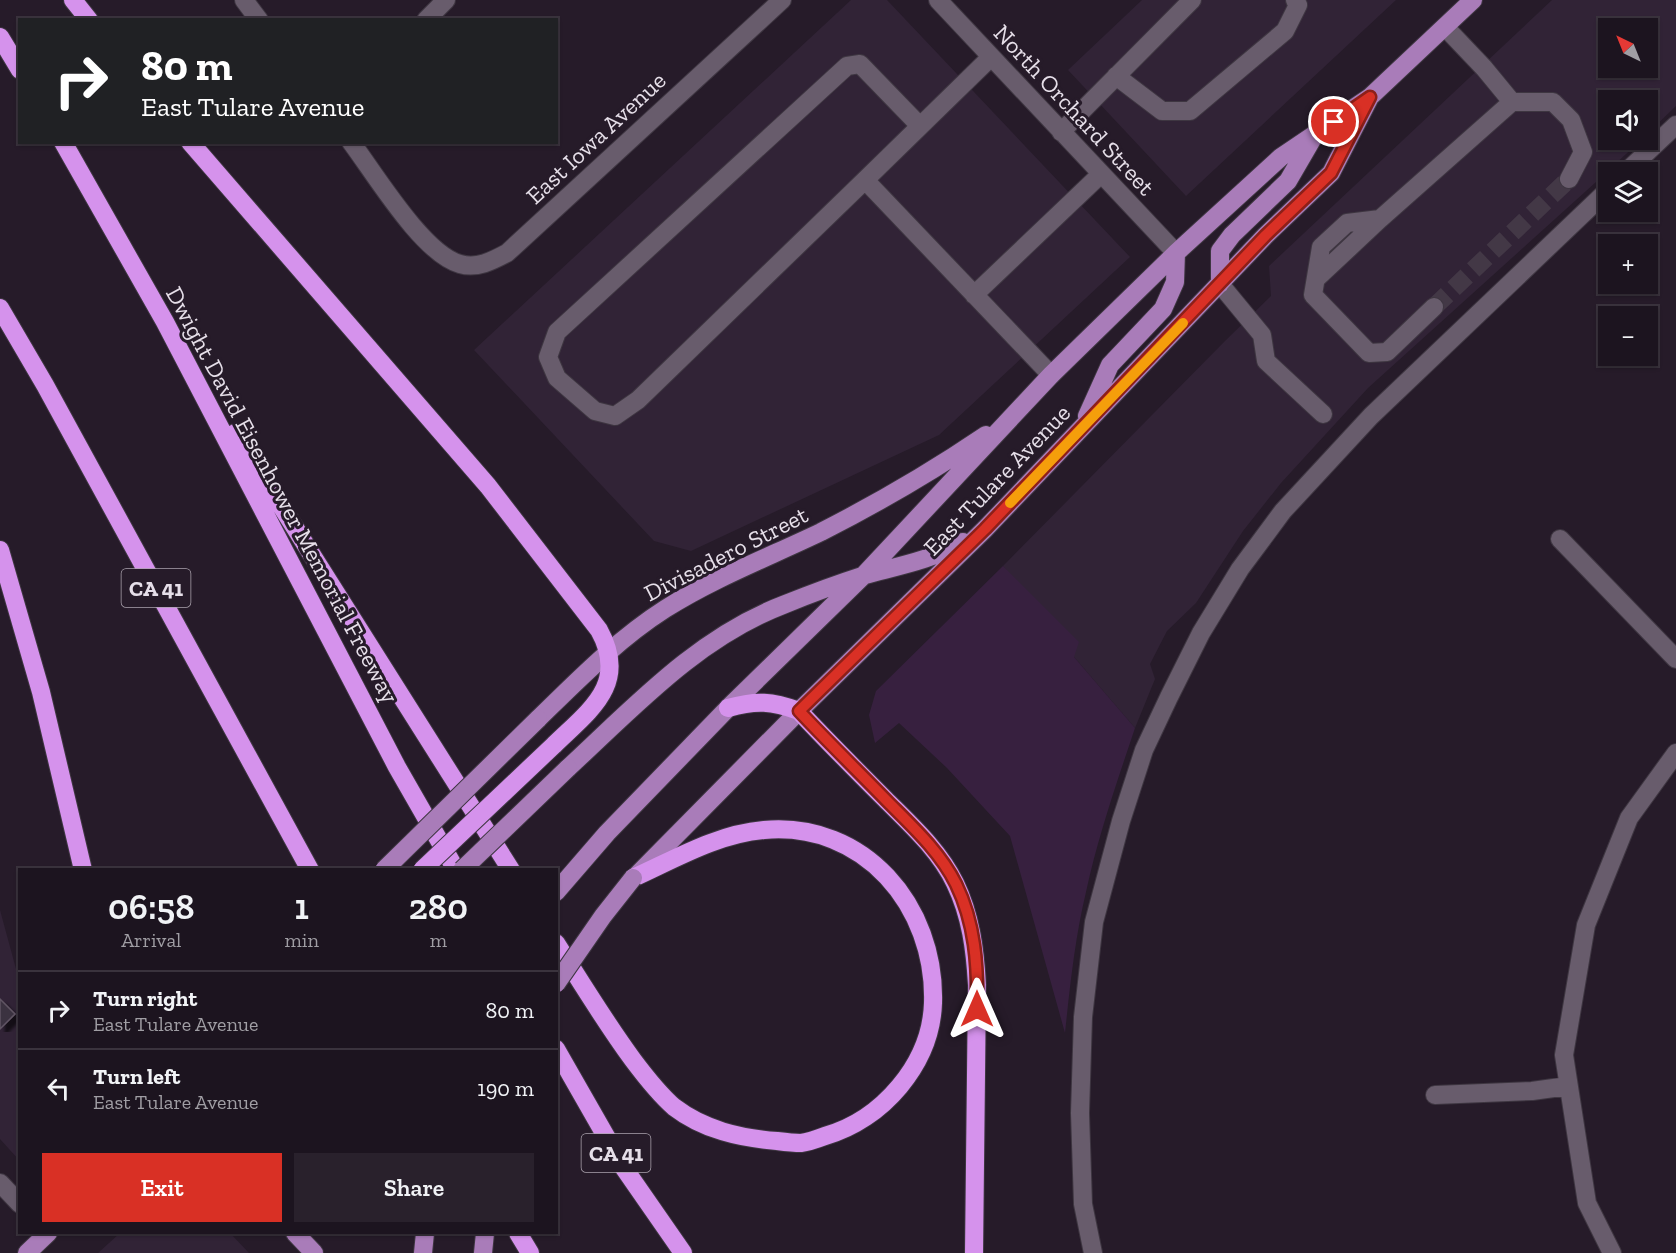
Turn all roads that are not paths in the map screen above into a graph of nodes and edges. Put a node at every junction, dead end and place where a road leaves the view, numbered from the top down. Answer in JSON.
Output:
{"nodes":[{"id":1,"x":73,"y":0,"type":"edge"},
{"id":2,"x":244,"y":0,"type":"edge"},
{"id":3,"x":446,"y":0,"type":"edge"},
{"id":4,"x":782,"y":0,"type":"edge"},
{"id":5,"x":938,"y":0,"type":"edge"},
{"id":6,"x":1192,"y":0,"type":"edge"},
{"id":7,"x":1295,"y":0,"type":"edge"},
{"id":8,"x":1473,"y":0,"type":"edge"},
{"id":9,"x":87,"y":18,"type":"edge"},
{"id":10,"x":258,"y":18,"type":"edge"},
{"id":11,"x":428,"y":18,"type":"edge"},
{"id":12,"x":1445,"y":27,"type":"junction"},
{"id":13,"x":0,"y":37,"type":"edge"},
{"id":14,"x":991,"y":57,"type":"junction"},
{"id":15,"x":18,"y":66,"type":"edge"},
{"id":16,"x":1116,"y":76,"type":"junction"},
{"id":17,"x":1370,"y":97,"type":"junction"},
{"id":18,"x":1512,"y":102,"type":"junction"},
{"id":19,"x":1676,"y":125,"type":"edge"},
{"id":20,"x":920,"y":126,"type":"junction"},
{"id":21,"x":1061,"y":132,"type":"junction"},
{"id":22,"x":1315,"y":134,"type":"junction"},
{"id":23,"x":64,"y":144,"type":"edge"},
{"id":24,"x":192,"y":144,"type":"edge"},
{"id":25,"x":352,"y":144,"type":"edge"},
{"id":26,"x":1637,"y":162,"type":"edge"},
{"id":27,"x":1101,"y":174,"type":"junction"},
{"id":28,"x":1569,"y":179,"type":"tunnel mouth"},
{"id":29,"x":865,"y":180,"type":"junction"},
{"id":30,"x":1598,"y":200,"type":"edge"},
{"id":31,"x":1176,"y":254,"type":"junction"},
{"id":32,"x":1220,"y":284,"type":"junction"},
{"id":33,"x":974,"y":295,"type":"junction"},
{"id":34,"x":1434,"y":307,"type":"tunnel mouth"},
{"id":35,"x":0,"y":308,"type":"edge"},
{"id":36,"x":165,"y":322,"type":"junction"},
{"id":37,"x":1051,"y":375,"type":"junction"},
{"id":38,"x":1323,"y":414,"type":"dead end"},
{"id":39,"x":1015,"y":416,"type":"junction"},
{"id":40,"x":1081,"y":429,"type":"junction"},
{"id":41,"x":985,"y":529,"type":"junction"},
{"id":42,"x":1560,"y":539,"type":"dead end"},
{"id":43,"x":0,"y":550,"type":"edge"},
{"id":44,"x":863,"y":576,"type":"junction"},
{"id":45,"x":609,"y":651,"type":"junction"},
{"id":46,"x":1676,"y":659,"type":"edge"},
{"id":47,"x":728,"y":708,"type":"junction"},
{"id":48,"x":799,"y":711,"type":"junction"},
{"id":49,"x":1676,"y":753,"type":"edge"},
{"id":50,"x":83,"y":868,"type":"edge"},
{"id":51,"x":309,"y":868,"type":"edge"},
{"id":52,"x":386,"y":868,"type":"edge"},
{"id":53,"x":424,"y":868,"type":"edge"},
{"id":54,"x":455,"y":868,"type":"edge"},
{"id":55,"x":464,"y":868,"type":"edge"},
{"id":56,"x":510,"y":868,"type":"edge"},
{"id":57,"x":633,"y":878,"type":"junction"},
{"id":58,"x":558,"y":890,"type":"edge"},
{"id":59,"x":558,"y":946,"type":"edge"},
{"id":60,"x":558,"y":981,"type":"edge"},
{"id":61,"x":558,"y":1052,"type":"edge"},
{"id":62,"x":1568,"y":1086,"type":"junction"},
{"id":63,"x":1435,"y":1095,"type":"dead end"},
{"id":64,"x":0,"y":1183,"type":"edge"},
{"id":65,"x":18,"y":1202,"type":"edge"},
{"id":66,"x":47,"y":1234,"type":"edge"},
{"id":67,"x":296,"y":1234,"type":"edge"},
{"id":68,"x":425,"y":1234,"type":"edge"},
{"id":69,"x":485,"y":1234,"type":"edge"},
{"id":70,"x":519,"y":1234,"type":"edge"},
{"id":71,"x":27,"y":1253,"type":"edge"},
{"id":72,"x":314,"y":1253,"type":"edge"},
{"id":73,"x":423,"y":1253,"type":"edge"},
{"id":74,"x":483,"y":1253,"type":"edge"},
{"id":75,"x":530,"y":1253,"type":"edge"},
{"id":76,"x":683,"y":1253,"type":"edge"},
{"id":77,"x":974,"y":1253,"type":"edge"},
{"id":78,"x":1093,"y":1253,"type":"edge"},
{"id":79,"x":1612,"y":1253,"type":"edge"}],
"edges":[{"from":1,"to":9,"type":"highway"},
{"from":2,"to":10,"type":"street"},
{"from":3,"to":11,"type":"street"},
{"from":4,"to":25,"type":"street","name":"East Iowa Avenue"},
{"from":5,"to":14,"type":"street","name":"North Orchard Street"},
{"from":6,"to":16,"type":"street"},
{"from":7,"to":16,"type":"street"},
{"from":8,"to":12,"type":"main road","name":"East Tulare Avenue"},
{"from":12,"to":17,"type":"main road","name":"East Tulare Avenue"},
{"from":12,"to":18,"type":"street"},
{"from":13,"to":15,"type":"highway"},
{"from":14,"to":20,"type":"street"},
{"from":14,"to":21,"type":"street","name":"North Orchard Street"},
{"from":16,"to":21,"type":"street"},
{"from":17,"to":22,"type":"main road","name":"East Tulare Avenue"},
{"from":17,"to":32,"type":"main road","name":"East Tulare Avenue"},
{"from":18,"to":28,"type":"street"},
{"from":18,"to":34,"type":"street"},
{"from":19,"to":26,"type":"street"},
{"from":20,"to":29,"type":"street"},
{"from":20,"to":29,"type":"street"},
{"from":21,"to":27,"type":"street","name":"North Orchard Street"},
{"from":22,"to":31,"type":"main road","name":"East Tulare Avenue"},
{"from":22,"to":32,"type":"main road"},
{"from":23,"to":36,"type":"highway","name":"Dwight David Eisenhower Memorial Freeway"},
{"from":24,"to":45,"type":"highway"},
{"from":27,"to":31,"type":"street","name":"North Orchard Street"},
{"from":27,"to":33,"type":"street"},
{"from":29,"to":33,"type":"street"},
{"from":30,"to":78,"type":"street"},
{"from":31,"to":37,"type":"main road","name":"East Tulare Avenue"},
{"from":31,"to":40,"type":"main road"},
{"from":32,"to":38,"type":"street"},
{"from":32,"to":40,"type":"main road","name":"East Tulare Avenue"},
{"from":33,"to":37,"type":"street"},
{"from":35,"to":51,"type":"highway","number":"CA 41"},
{"from":36,"to":54,"type":"highway","name":"Dwight David Eisenhower Memorial Freeway"},
{"from":36,"to":56,"type":"highway"},
{"from":37,"to":39,"type":"main road","name":"East Tulare Avenue"},
{"from":39,"to":44,"type":"main road","name":"East Tulare Avenue"},
{"from":39,"to":45,"type":"main road","name":"Divisadero Street"},
{"from":40,"to":41,"type":"main road","name":"East Tulare Avenue"},
{"from":41,"to":44,"type":"main road"},
{"from":41,"to":48,"type":"main road","name":"East Tulare Avenue"},
{"from":42,"to":46,"type":"street"},
{"from":43,"to":50,"type":"highway"},
{"from":44,"to":47,"type":"main road","name":"East Tulare Avenue"},
{"from":44,"to":55,"type":"main road","bridge":true},
{"from":45,"to":52,"type":"main road","name":"Divisadero Street","bridge":true},
{"from":45,"to":53,"type":"highway","bridge":true},
{"from":47,"to":48,"type":"highway"},
{"from":47,"to":58,"type":"main road","name":"East Tulare Avenue"},
{"from":48,"to":57,"type":"main road","name":"East Tulare Avenue"},
{"from":48,"to":77,"type":"highway"},
{"from":49,"to":62,"type":"street"},
{"from":57,"to":59,"type":"highway"},
{"from":57,"to":60,"type":"main road","name":"East Tulare Avenue","bridge":true},
{"from":61,"to":76,"type":"highway","number":"CA 41"},
{"from":62,"to":63,"type":"street"},
{"from":62,"to":79,"type":"street"},
{"from":64,"to":65,"type":"street"},
{"from":66,"to":71,"type":"main road"},
{"from":67,"to":72,"type":"main road"},
{"from":68,"to":73,"type":"main road"},
{"from":69,"to":74,"type":"main road"},
{"from":70,"to":75,"type":"highway"}]}
